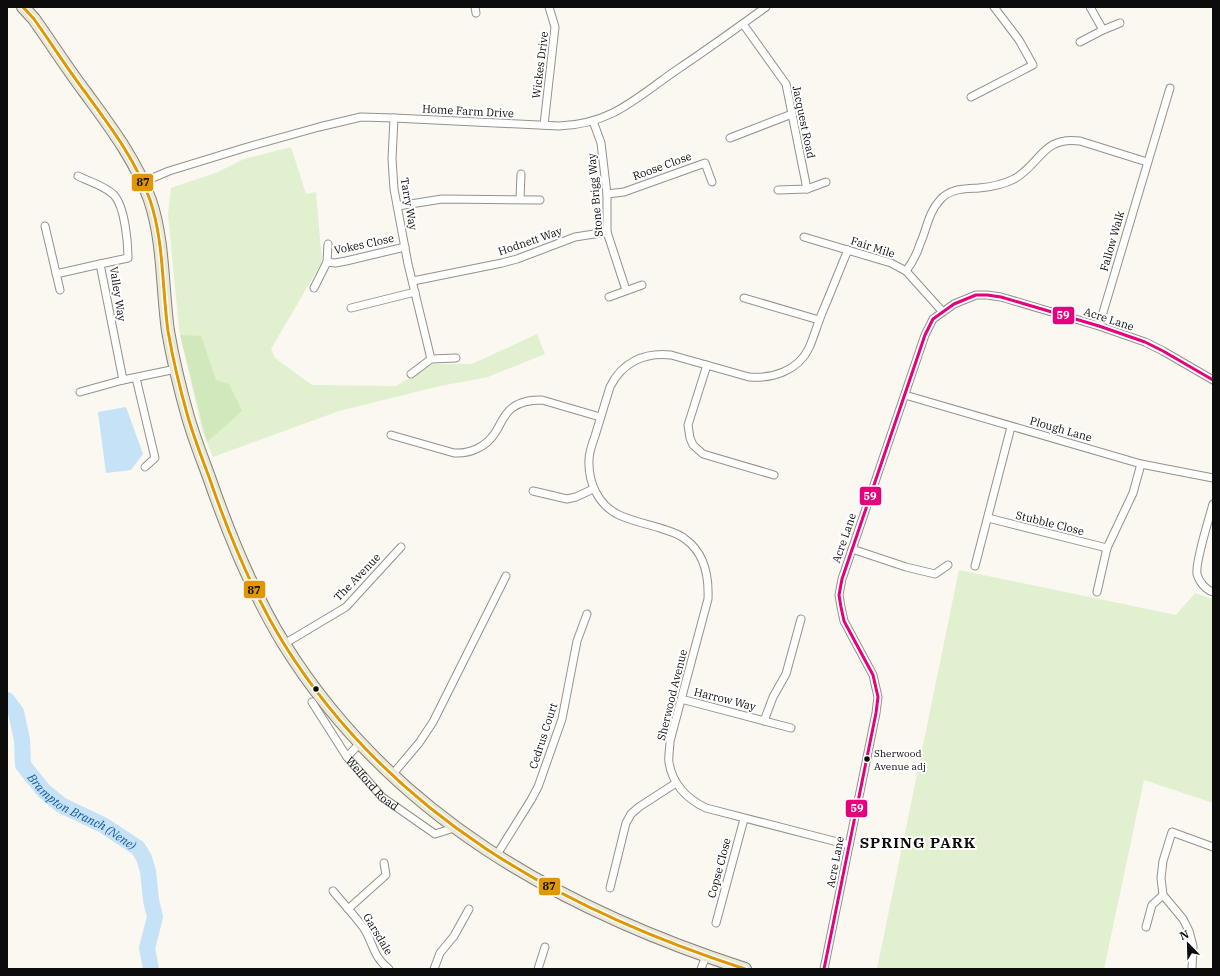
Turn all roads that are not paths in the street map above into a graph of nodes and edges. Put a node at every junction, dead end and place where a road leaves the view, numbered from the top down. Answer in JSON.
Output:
{"nodes":[{"id":1,"x":23,"y":7,"type":"edge"},
{"id":2,"x":549,"y":7,"type":"edge"},
{"id":3,"x":766,"y":7,"type":"edge"},
{"id":4,"x":994,"y":7,"type":"edge"},
{"id":5,"x":1090,"y":7,"type":"edge"},
{"id":6,"x":1120,"y":23,"type":"dead end"},
{"id":7,"x":743,"y":24,"type":"junction"},
{"id":8,"x":1103,"y":30,"type":"junction"},
{"id":9,"x":1080,"y":42,"type":"dead end"},
{"id":10,"x":1170,"y":88,"type":"dead end"},
{"id":11,"x":971,"y":97,"type":"dead end"},
{"id":12,"x":792,"y":114,"type":"junction"},
{"id":13,"x":394,"y":118,"type":"junction"},
{"id":14,"x":593,"y":121,"type":"junction"},
{"id":15,"x":544,"y":126,"type":"junction"},
{"id":16,"x":730,"y":138,"type":"dead end"},
{"id":17,"x":1147,"y":162,"type":"junction"},
{"id":18,"x":521,"y":174,"type":"dead end"},
{"id":19,"x":78,"y":176,"type":"dead end"},
{"id":20,"x":143,"y":182,"type":"junction"},
{"id":21,"x":712,"y":182,"type":"dead end"},
{"id":22,"x":826,"y":182,"type":"dead end"},
{"id":23,"x":807,"y":189,"type":"junction"},
{"id":24,"x":778,"y":190,"type":"dead end"},
{"id":25,"x":607,"y":194,"type":"junction"},
{"id":26,"x":520,"y":199,"type":"junction"},
{"id":27,"x":540,"y":200,"type":"dead end"},
{"id":28,"x":398,"y":206,"type":"junction"},
{"id":29,"x":45,"y":226,"type":"dead end"},
{"id":30,"x":607,"y":232,"type":"junction"},
{"id":31,"x":804,"y":236,"type":"dead end"},
{"id":32,"x":328,"y":244,"type":"dead end"},
{"id":33,"x":405,"y":247,"type":"junction"},
{"id":34,"x":848,"y":250,"type":"junction"},
{"id":35,"x":327,"y":262,"type":"junction"},
{"id":36,"x":100,"y":264,"type":"junction"},
{"id":37,"x":906,"y":271,"type":"junction"},
{"id":38,"x":56,"y":274,"type":"junction"},
{"id":39,"x":413,"y":281,"type":"junction"},
{"id":40,"x":642,"y":285,"type":"dead end"},
{"id":41,"x":314,"y":288,"type":"dead end"},
{"id":42,"x":60,"y":290,"type":"dead end"},
{"id":43,"x":626,"y":290,"type":"junction"},
{"id":44,"x":415,"y":292,"type":"junction"},
{"id":45,"x":609,"y":297,"type":"dead end"},
{"id":46,"x":744,"y":298,"type":"dead end"},
{"id":47,"x":351,"y":308,"type":"dead end"},
{"id":48,"x":942,"y":311,"type":"junction"},
{"id":49,"x":819,"y":320,"type":"junction"},
{"id":50,"x":1099,"y":326,"type":"junction"},
{"id":51,"x":431,"y":358,"type":"junction"},
{"id":52,"x":456,"y":358,"type":"dead end"},
{"id":53,"x":707,"y":365,"type":"junction"},
{"id":54,"x":176,"y":369,"type":"junction"},
{"id":55,"x":411,"y":374,"type":"dead end"},
{"id":56,"x":136,"y":378,"type":"junction"},
{"id":57,"x":123,"y":380,"type":"junction"},
{"id":58,"x":1213,"y":380,"type":"edge"},
{"id":59,"x":80,"y":392,"type":"dead end"},
{"id":60,"x":905,"y":395,"type":"junction"},
{"id":61,"x":600,"y":417,"type":"junction"},
{"id":62,"x":1011,"y":427,"type":"junction"},
{"id":63,"x":391,"y":435,"type":"dead end"},
{"id":64,"x":1141,"y":464,"type":"junction"},
{"id":65,"x":145,"y":467,"type":"dead end"},
{"id":66,"x":774,"y":475,"type":"dead end"},
{"id":67,"x":1213,"y":478,"type":"edge"},
{"id":68,"x":594,"y":489,"type":"junction"},
{"id":69,"x":533,"y":491,"type":"dead end"},
{"id":70,"x":1213,"y":504,"type":"edge"},
{"id":71,"x":988,"y":518,"type":"junction"},
{"id":72,"x":401,"y":547,"type":"dead end"},
{"id":73,"x":1107,"y":548,"type":"junction"},
{"id":74,"x":852,"y":549,"type":"junction"},
{"id":75,"x":948,"y":565,"type":"dead end"},
{"id":76,"x":976,"y":566,"type":"dead end"},
{"id":77,"x":506,"y":576,"type":"dead end"},
{"id":78,"x":1098,"y":592,"type":"dead end"},
{"id":79,"x":1213,"y":592,"type":"edge"},
{"id":80,"x":587,"y":614,"type":"dead end"},
{"id":81,"x":801,"y":618,"type":"dead end"},
{"id":82,"x":284,"y":644,"type":"junction"},
{"id":83,"x":680,"y":700,"type":"junction"},
{"id":84,"x":312,"y":702,"type":"dead end"},
{"id":85,"x":764,"y":721,"type":"junction"},
{"id":86,"x":791,"y":728,"type":"dead end"},
{"id":87,"x":360,"y":743,"type":"junction"},
{"id":88,"x":347,"y":757,"type":"junction"},
{"id":89,"x":392,"y":775,"type":"junction"},
{"id":90,"x":676,"y":783,"type":"junction"},
{"id":91,"x":744,"y":819,"type":"junction"},
{"id":92,"x":454,"y":828,"type":"junction"},
{"id":93,"x":849,"y":845,"type":"junction"},
{"id":94,"x":1213,"y":847,"type":"edge"},
{"id":95,"x":496,"y":856,"type":"junction"},
{"id":96,"x":384,"y":863,"type":"dead end"},
{"id":97,"x":610,"y":888,"type":"dead end"},
{"id":98,"x":333,"y":891,"type":"dead end"},
{"id":99,"x":1162,"y":895,"type":"junction"},
{"id":100,"x":348,"y":909,"type":"junction"},
{"id":101,"x":469,"y":910,"type":"dead end"},
{"id":102,"x":716,"y":923,"type":"dead end"},
{"id":103,"x":1146,"y":927,"type":"dead end"},
{"id":104,"x":545,"y":947,"type":"dead end"},
{"id":105,"x":706,"y":956,"type":"junction"},
{"id":106,"x":389,"y":969,"type":"edge"},
{"id":107,"x":434,"y":969,"type":"edge"},
{"id":108,"x":538,"y":969,"type":"edge"},
{"id":109,"x":701,"y":969,"type":"edge"},
{"id":110,"x":745,"y":969,"type":"edge"},
{"id":111,"x":824,"y":969,"type":"edge"},
{"id":112,"x":1192,"y":969,"type":"edge"}],
"edges":[{"from":1,"to":20,"type":"main road","name":"Welford Road"},
{"from":2,"to":15,"type":"street","name":"Wickes Drive"},
{"from":3,"to":7,"type":"street","name":"Home Farm Drive"},
{"from":4,"to":11,"type":"street"},
{"from":5,"to":8,"type":"street"},
{"from":6,"to":8,"type":"street"},
{"from":7,"to":12,"type":"street","name":"Jacquest Road"},
{"from":7,"to":14,"type":"street","name":"Home Farm Drive"},
{"from":8,"to":9,"type":"street"},
{"from":10,"to":17,"type":"street","name":"Fallow Walk"},
{"from":12,"to":16,"type":"street"},
{"from":12,"to":23,"type":"street","name":"Jacquest Road"},
{"from":13,"to":15,"type":"street","name":"Home Farm Drive"},
{"from":13,"to":20,"type":"street","name":"Home Farm Drive"},
{"from":13,"to":28,"type":"street","name":"Tarry Way"},
{"from":14,"to":15,"type":"street","name":"Home Farm Drive"},
{"from":14,"to":25,"type":"street","name":"Stone Brigg Way"},
{"from":17,"to":37,"type":"street"},
{"from":17,"to":50,"type":"street","name":"Fallow Walk"},
{"from":18,"to":26,"type":"street"},
{"from":19,"to":36,"type":"street","name":"Valley Way"},
{"from":20,"to":54,"type":"main road","name":"Welford Road"},
{"from":21,"to":25,"type":"street","name":"Roose Close"},
{"from":22,"to":23,"type":"street"},
{"from":23,"to":24,"type":"street"},
{"from":25,"to":30,"type":"street","name":"Stone Brigg Way"},
{"from":26,"to":27,"type":"street"},
{"from":26,"to":28,"type":"street"},
{"from":28,"to":33,"type":"street","name":"Tarry Way"},
{"from":29,"to":38,"type":"street"},
{"from":30,"to":39,"type":"street","name":"Hodnett Way"},
{"from":30,"to":43,"type":"street","name":"Stone Brigg Way"},
{"from":31,"to":34,"type":"street","name":"Fair Mile"},
{"from":32,"to":35,"type":"street","name":"Vokes Close"},
{"from":33,"to":35,"type":"street","name":"Vokes Close"},
{"from":33,"to":39,"type":"street","name":"Tarry Way"},
{"from":34,"to":37,"type":"street","name":"Fair Mile"},
{"from":34,"to":49,"type":"street","name":"Sherwood Avenue"},
{"from":35,"to":41,"type":"street","name":"Vokes Close"},
{"from":36,"to":38,"type":"street"},
{"from":36,"to":57,"type":"street","name":"Valley Way"},
{"from":37,"to":48,"type":"street","name":"Fair Mile"},
{"from":38,"to":42,"type":"street"},
{"from":39,"to":44,"type":"street","name":"Tarry Way"},
{"from":40,"to":43,"type":"street"},
{"from":43,"to":45,"type":"street"},
{"from":44,"to":47,"type":"street"},
{"from":44,"to":51,"type":"street","name":"Tarry Way"},
{"from":46,"to":49,"type":"street"},
{"from":48,"to":50,"type":"street","name":"Acre Lane"},
{"from":48,"to":60,"type":"street","name":"Acre Lane"},
{"from":49,"to":53,"type":"street","name":"Sherwood Avenue"},
{"from":50,"to":58,"type":"street","name":"Acre Lane"},
{"from":51,"to":52,"type":"street"},
{"from":51,"to":55,"type":"street"},
{"from":53,"to":61,"type":"street","name":"Sherwood Avenue"},
{"from":53,"to":66,"type":"street"},
{"from":54,"to":56,"type":"street"},
{"from":54,"to":82,"type":"main road","name":"Welford Road"},
{"from":56,"to":57,"type":"street"},
{"from":56,"to":65,"type":"street"},
{"from":57,"to":59,"type":"street"},
{"from":60,"to":62,"type":"street","name":"Plough Lane"},
{"from":60,"to":74,"type":"street","name":"Acre Lane"},
{"from":61,"to":63,"type":"street"},
{"from":61,"to":68,"type":"street","name":"Sherwood Avenue"},
{"from":62,"to":64,"type":"street","name":"Plough Lane"},
{"from":62,"to":71,"type":"street"},
{"from":64,"to":67,"type":"street","name":"Plough Lane"},
{"from":64,"to":73,"type":"street"},
{"from":68,"to":69,"type":"street"},
{"from":68,"to":83,"type":"street","name":"Sherwood Avenue"},
{"from":70,"to":79,"type":"street"},
{"from":71,"to":73,"type":"street","name":"Stubble Close"},
{"from":71,"to":76,"type":"street"},
{"from":72,"to":82,"type":"street","name":"The Avenue"},
{"from":73,"to":78,"type":"street"},
{"from":74,"to":75,"type":"street"},
{"from":74,"to":93,"type":"street","name":"Acre Lane"},
{"from":77,"to":89,"type":"street"},
{"from":80,"to":95,"type":"street","name":"Cedrus Court"},
{"from":81,"to":85,"type":"street","name":"Harrow Way"},
{"from":82,"to":87,"type":"main road","name":"Welford Road"},
{"from":83,"to":85,"type":"street","name":"Harrow Way"},
{"from":83,"to":90,"type":"street","name":"Sherwood Avenue"},
{"from":84,"to":88,"type":"street","name":"Welford Road"},
{"from":85,"to":86,"type":"street","name":"Harrow Way"},
{"from":87,"to":88,"type":"street"},
{"from":87,"to":89,"type":"main road","name":"Welford Road"},
{"from":88,"to":92,"type":"street","name":"Welford Road"},
{"from":89,"to":92,"type":"main road","name":"Welford Road"},
{"from":90,"to":91,"type":"street","name":"Sherwood Avenue"},
{"from":90,"to":97,"type":"street"},
{"from":91,"to":93,"type":"street","name":"Sherwood Avenue"},
{"from":91,"to":102,"type":"street","name":"Copse Close"},
{"from":92,"to":95,"type":"main road","name":"Welford Road"},
{"from":93,"to":111,"type":"street","name":"Acre Lane"},
{"from":94,"to":99,"type":"street"},
{"from":95,"to":105,"type":"main road","name":"Welford Road"},
{"from":96,"to":100,"type":"street","name":"Garsdale"},
{"from":98,"to":100,"type":"street","name":"Garsdale"},
{"from":99,"to":103,"type":"street"},
{"from":99,"to":112,"type":"street"},
{"from":100,"to":106,"type":"street","name":"Garsdale"},
{"from":101,"to":107,"type":"street"},
{"from":104,"to":108,"type":"street"},
{"from":105,"to":109,"type":"street"},
{"from":105,"to":110,"type":"main road","name":"Welford Road"}]}
